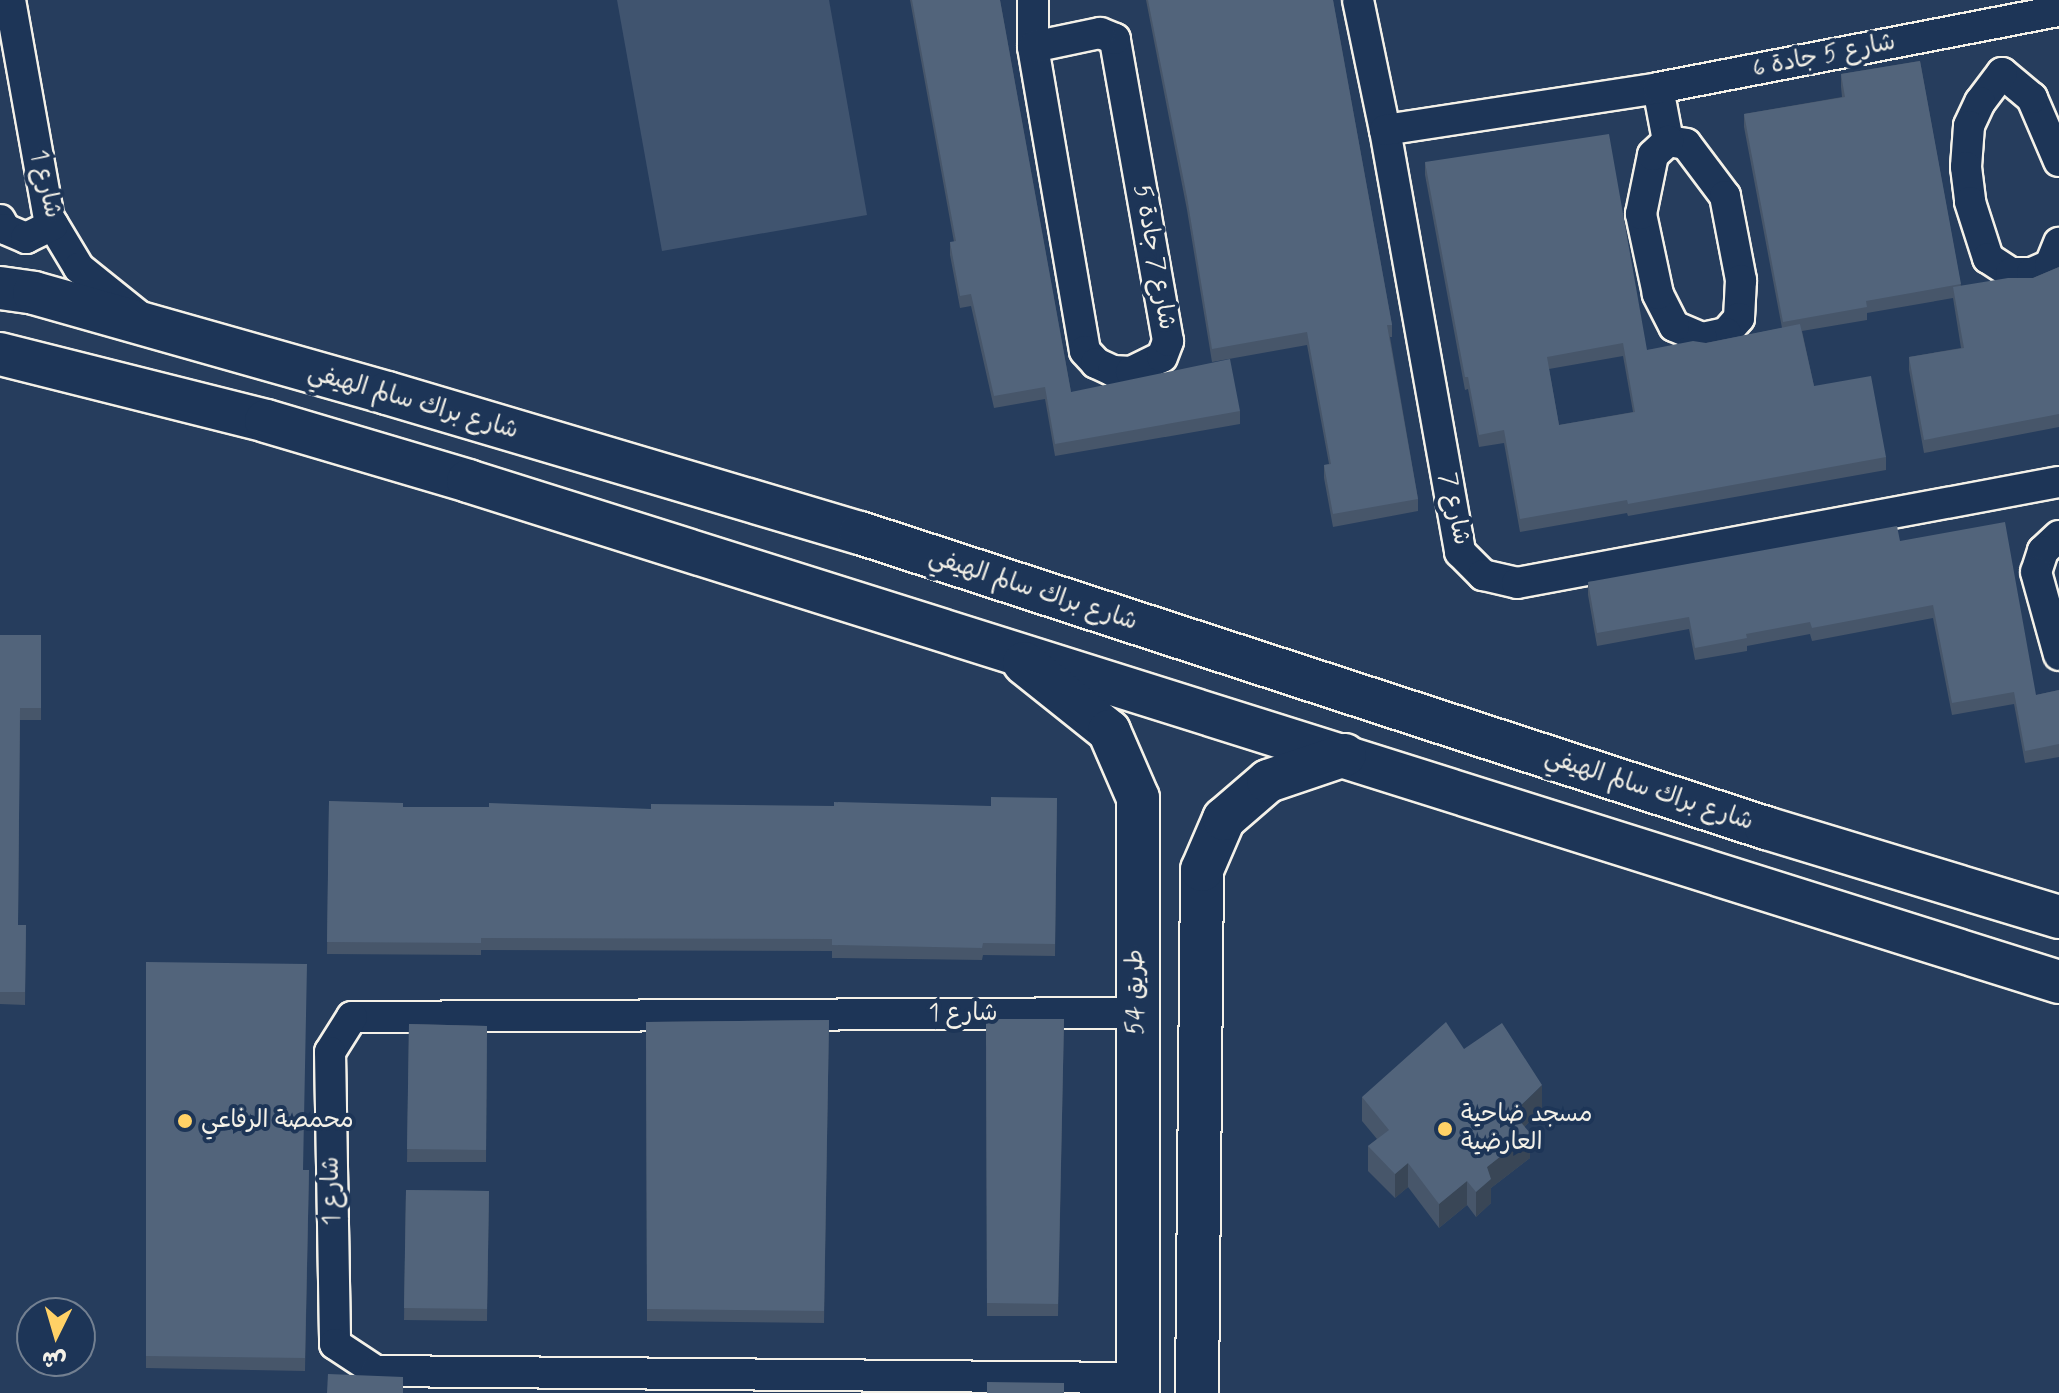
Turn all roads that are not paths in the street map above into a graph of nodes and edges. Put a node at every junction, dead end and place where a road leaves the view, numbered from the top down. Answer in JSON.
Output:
{"nodes":[{"id":1,"x":10,"y":0,"type":"edge"},
{"id":2,"x":1033,"y":0,"type":"edge"},
{"id":3,"x":1358,"y":0,"type":"edge"},
{"id":4,"x":2059,"y":11,"type":"edge"},
{"id":5,"x":1989,"y":24,"type":"junction"},
{"id":6,"x":1033,"y":47,"type":"junction"},
{"id":7,"x":2002,"y":73,"type":"junction"},
{"id":8,"x":1658,"y":88,"type":"junction"},
{"id":9,"x":1385,"y":130,"type":"junction"},
{"id":10,"x":1668,"y":141,"type":"junction"},
{"id":11,"x":2059,"y":161,"type":"edge"},
{"id":12,"x":0,"y":220,"type":"edge"},
{"id":13,"x":53,"y":225,"type":"junction"},
{"id":14,"x":2059,"y":243,"type":"edge"},
{"id":15,"x":0,"y":288,"type":"edge"},
{"id":16,"x":153,"y":327,"type":"junction"},
{"id":17,"x":0,"y":354,"type":"edge"},
{"id":18,"x":387,"y":393,"type":"junction"},
{"id":19,"x":488,"y":423,"type":"junction"},
{"id":20,"x":364,"y":450,"type":"junction"},
{"id":21,"x":468,"y":481,"type":"junction"},
{"id":22,"x":2059,"y":482,"type":"edge"},
{"id":23,"x":2059,"y":536,"type":"edge"},
{"id":24,"x":1004,"y":647,"type":"junction"},
{"id":25,"x":2059,"y":655,"type":"edge"},
{"id":26,"x":1345,"y":755,"type":"junction"},
{"id":27,"x":1766,"y":828,"type":"junction"},
{"id":28,"x":1848,"y":853,"type":"junction"},
{"id":29,"x":1749,"y":887,"type":"junction"},
{"id":30,"x":1818,"y":906,"type":"junction"},
{"id":31,"x":2059,"y":917,"type":"edge"},
{"id":32,"x":2059,"y":982,"type":"edge"},
{"id":33,"x":1136,"y":1013,"type":"junction"},
{"id":34,"x":1137,"y":1174,"type":"junction"},
{"id":35,"x":1199,"y":1181,"type":"junction"},
{"id":36,"x":1138,"y":1385,"type":"edge"},
{"id":37,"x":1197,"y":1393,"type":"edge"}],
"edges":[{"from":1,"to":13,"type":"street","name":"شارع 1"},
{"from":2,"to":6,"type":"street","name":"شارع 7 جادة 5"},
{"from":3,"to":9,"type":"street","name":"شارع 7"},
{"from":4,"to":5,"type":"street","name":"شارع 5 جادة 6"},
{"from":5,"to":7,"type":"street"},
{"from":5,"to":8,"type":"street","name":"شارع 5 جادة 6"},
{"from":6,"to":6,"type":"street","name":"شارع 7 جادة 5"},
{"from":7,"to":11,"type":"street"},
{"from":7,"to":14,"type":"street"},
{"from":8,"to":9,"type":"street","name":"شارع 5 جادة 6"},
{"from":8,"to":10,"type":"street"},
{"from":9,"to":22,"type":"street","name":"شارع 7"},
{"from":10,"to":10,"type":"street"},
{"from":12,"to":13,"type":"street"},
{"from":13,"to":16,"type":"street","name":"شارع 1"},
{"from":15,"to":16,"type":"main road","name":"شارع براك سالم الهيفي"},
{"from":16,"to":18,"type":"main road","name":"شارع براك سالم الهيفي"},
{"from":17,"to":20,"type":"main road"},
{"from":18,"to":19,"type":"main road","name":"شارع براك سالم الهيفي"},
{"from":18,"to":20,"type":"main road"},
{"from":19,"to":21,"type":"main road"},
{"from":19,"to":27,"type":"main road","name":"شارع براك سالم الهيفي"},
{"from":20,"to":21,"type":"main road"},
{"from":21,"to":24,"type":"main road"},
{"from":23,"to":25,"type":"street"},
{"from":24,"to":26,"type":"main road"},
{"from":24,"to":33,"type":"main road","name":"طريق 54"},
{"from":26,"to":29,"type":"main road"},
{"from":26,"to":35,"type":"main road"},
{"from":27,"to":28,"type":"main road","name":"شارع براك سالم الهيفي"},
{"from":27,"to":29,"type":"main road"},
{"from":28,"to":30,"type":"main road"},
{"from":28,"to":31,"type":"main road","name":"شارع براك سالم الهيفي"},
{"from":29,"to":30,"type":"main road"},
{"from":30,"to":32,"type":"main road"},
{"from":33,"to":34,"type":"main road","name":"طريق 54"},
{"from":33,"to":36,"type":"street","name":"شارع 1"},
{"from":34,"to":35,"type":"main road"},
{"from":34,"to":36,"type":"main road","name":"طريق 54"},
{"from":35,"to":37,"type":"main road"}]}
